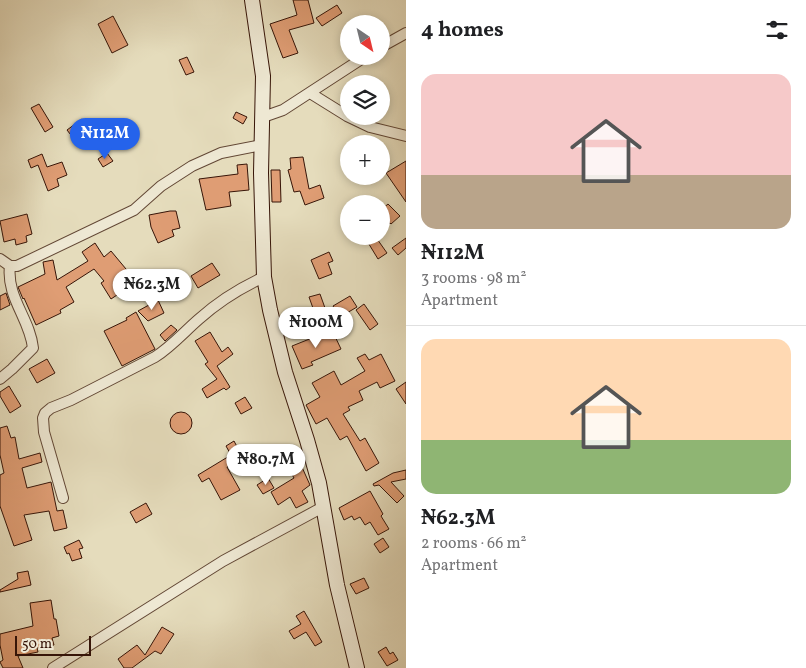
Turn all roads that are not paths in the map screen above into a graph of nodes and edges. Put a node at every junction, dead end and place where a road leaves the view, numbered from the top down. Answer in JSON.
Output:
{"nodes":[{"id":1,"x":252,"y":0,"type":"edge"},
{"id":2,"x":406,"y":34,"type":"edge"},
{"id":3,"x":390,"y":42,"type":"edge"},
{"id":4,"x":352,"y":65,"type":"edge"},
{"id":5,"x":310,"y":93,"type":"junction"},
{"id":6,"x":263,"y":118,"type":"junction"},
{"id":7,"x":406,"y":136,"type":"edge"},
{"id":8,"x":262,"y":145,"type":"junction"},
{"id":9,"x":0,"y":259,"type":"edge"},
{"id":10,"x":10,"y":266,"type":"junction"},
{"id":11,"x":264,"y":277,"type":"junction"},
{"id":12,"x":0,"y":378,"type":"edge"},
{"id":13,"x":63,"y":498,"type":"dead end"},
{"id":14,"x":323,"y":507,"type":"junction"},
{"id":15,"x":53,"y":668,"type":"edge"},
{"id":16,"x":357,"y":668,"type":"edge"}],
"edges":[{"from":1,"to":6,"type":"main road"},
{"from":2,"to":3,"type":"street"},
{"from":4,"to":5,"type":"street"},
{"from":5,"to":6,"type":"street"},
{"from":5,"to":7,"type":"street"},
{"from":6,"to":8,"type":"main road"},
{"from":8,"to":10,"type":"street"},
{"from":8,"to":11,"type":"main road"},
{"from":9,"to":10,"type":"street"},
{"from":10,"to":12,"type":"street"},
{"from":11,"to":13,"type":"street"},
{"from":11,"to":14,"type":"main road"},
{"from":14,"to":15,"type":"street"},
{"from":14,"to":16,"type":"main road"}]}
